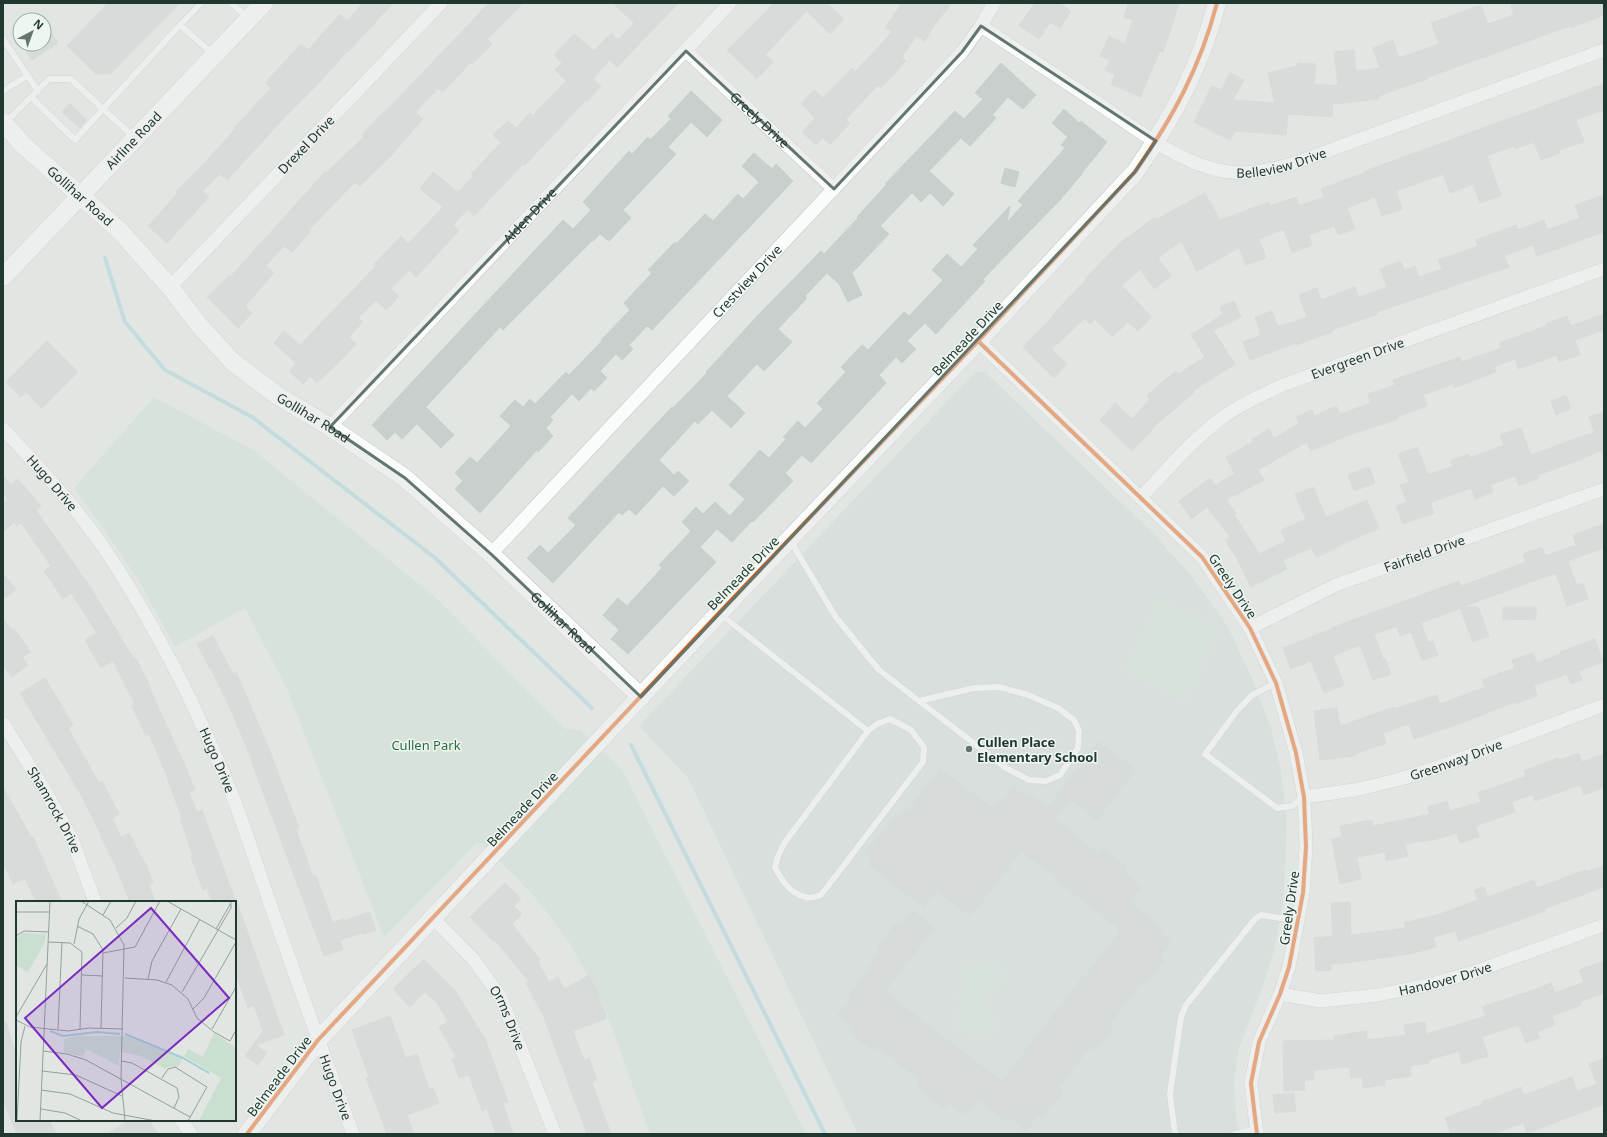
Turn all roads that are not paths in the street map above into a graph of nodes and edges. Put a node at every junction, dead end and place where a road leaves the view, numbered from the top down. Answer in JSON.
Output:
{"nodes":[{"id":1,"x":201,"y":3,"type":"edge"},
{"id":2,"x":231,"y":3,"type":"edge"},
{"id":3,"x":264,"y":3,"type":"edge"},
{"id":4,"x":441,"y":3,"type":"edge"},
{"id":5,"x":730,"y":3,"type":"edge"},
{"id":6,"x":994,"y":3,"type":"edge"},
{"id":7,"x":1217,"y":3,"type":"edge"},
{"id":8,"x":249,"y":19,"type":"junction"},
{"id":9,"x":180,"y":25,"type":"junction"},
{"id":10,"x":981,"y":26,"type":"junction"},
{"id":11,"x":3,"y":39,"type":"edge"},
{"id":12,"x":1604,"y":50,"type":"edge"},
{"id":13,"x":686,"y":51,"type":"junction"},
{"id":14,"x":214,"y":56,"type":"junction"},
{"id":15,"x":27,"y":76,"type":"junction"},
{"id":16,"x":3,"y":91,"type":"edge"},
{"id":17,"x":38,"y":91,"type":"junction"},
{"id":18,"x":31,"y":97,"type":"junction"},
{"id":19,"x":103,"y":109,"type":"junction"},
{"id":20,"x":4,"y":122,"type":"edge"},
{"id":21,"x":135,"y":138,"type":"junction"},
{"id":22,"x":1156,"y":141,"type":"junction"},
{"id":23,"x":834,"y":189,"type":"junction"},
{"id":24,"x":80,"y":196,"type":"junction"},
{"id":25,"x":1604,"y":269,"type":"edge"},
{"id":26,"x":3,"y":277,"type":"edge"},
{"id":27,"x":170,"y":287,"type":"junction"},
{"id":28,"x":978,"y":341,"type":"junction"},
{"id":29,"x":330,"y":427,"type":"junction"},
{"id":30,"x":3,"y":429,"type":"edge"},
{"id":31,"x":1604,"y":489,"type":"edge"},
{"id":32,"x":1141,"y":497,"type":"junction"},
{"id":33,"x":789,"y":539,"type":"junction"},
{"id":34,"x":491,"y":554,"type":"junction"},
{"id":35,"x":718,"y":613,"type":"junction"},
{"id":36,"x":1250,"y":628,"type":"junction"},
{"id":37,"x":1276,"y":684,"type":"junction"},
{"id":38,"x":641,"y":697,"type":"junction"},
{"id":39,"x":919,"y":701,"type":"junction"},
{"id":40,"x":1604,"y":705,"type":"edge"},
{"id":41,"x":3,"y":723,"type":"edge"},
{"id":42,"x":868,"y":731,"type":"junction"},
{"id":43,"x":1304,"y":798,"type":"junction"},
{"id":44,"x":95,"y":901,"type":"edge"},
{"id":45,"x":433,"y":918,"type":"junction"},
{"id":46,"x":1299,"y":921,"type":"junction"},
{"id":47,"x":1604,"y":925,"type":"edge"},
{"id":48,"x":1280,"y":994,"type":"junction"},
{"id":49,"x":318,"y":1040,"type":"junction"},
{"id":50,"x":182,"y":1121,"type":"edge"},
{"id":51,"x":1257,"y":1132,"type":"edge"},
{"id":52,"x":191,"y":1134,"type":"edge"},
{"id":53,"x":248,"y":1134,"type":"edge"},
{"id":54,"x":353,"y":1134,"type":"edge"},
{"id":55,"x":555,"y":1134,"type":"edge"},
{"id":56,"x":1175,"y":1134,"type":"edge"},
{"id":57,"x":1235,"y":1134,"type":"edge"}],
"edges":[{"from":1,"to":9,"type":"lane"},
{"from":2,"to":8,"type":"lane"},
{"from":3,"to":8,"type":"street","name":"Airline Road"},
{"from":4,"to":27,"type":"street","name":"Drexel Drive"},
{"from":5,"to":13,"type":"street","name":"Alden Drive"},
{"from":6,"to":10,"type":"street","name":"Crestview Drive"},
{"from":7,"to":22,"type":"street","name":"Belmeade Drive"},
{"from":8,"to":14,"type":"street","name":"Airline Road"},
{"from":9,"to":14,"type":"lane"},
{"from":9,"to":19,"type":"lane"},
{"from":10,"to":22,"type":"street","name":"Belleview Drive"},
{"from":10,"to":23,"type":"street","name":"Crestview Drive"},
{"from":11,"to":15,"type":"lane"},
{"from":12,"to":22,"type":"street","name":"Belleview Drive"},
{"from":13,"to":23,"type":"street","name":"Greely Drive"},
{"from":13,"to":29,"type":"street","name":"Alden Drive"},
{"from":14,"to":21,"type":"street","name":"Airline Road"},
{"from":15,"to":16,"type":"lane"},
{"from":15,"to":17,"type":"lane"},
{"from":17,"to":18,"type":"lane"},
{"from":17,"to":19,"type":"lane"},
{"from":18,"to":19,"type":"lane"},
{"from":18,"to":20,"type":"lane"},
{"from":19,"to":21,"type":"lane"},
{"from":20,"to":24,"type":"street","name":"Gollihar Road"},
{"from":21,"to":24,"type":"street","name":"Airline Road"},
{"from":22,"to":28,"type":"street","name":"Belmeade Drive"},
{"from":23,"to":34,"type":"street","name":"Crestview Drive"},
{"from":24,"to":26,"type":"street","name":"Airline Road"},
{"from":24,"to":27,"type":"street","name":"Gollihar Road"},
{"from":25,"to":32,"type":"street","name":"Evergreen Drive"},
{"from":27,"to":29,"type":"street","name":"Gollihar Road"},
{"from":28,"to":32,"type":"street","name":"Greely Drive"},
{"from":28,"to":33,"type":"street","name":"Belmeade Drive"},
{"from":29,"to":34,"type":"street","name":"Gollihar Road"},
{"from":30,"to":49,"type":"street","name":"Hugo Drive"},
{"from":31,"to":36,"type":"street","name":"Fairfield Drive"},
{"from":32,"to":36,"type":"street","name":"Greely Drive"},
{"from":33,"to":35,"type":"street","name":"Belmeade Drive"},
{"from":33,"to":39,"type":"lane"},
{"from":34,"to":38,"type":"street","name":"Gollihar Road"},
{"from":35,"to":38,"type":"street","name":"Belmeade Drive"},
{"from":35,"to":42,"type":"lane"},
{"from":36,"to":37,"type":"street","name":"Greely Drive"},
{"from":37,"to":43,"type":"street","name":"Greely Drive"},
{"from":37,"to":43,"type":"lane"},
{"from":38,"to":45,"type":"street","name":"Belmeade Drive"},
{"from":39,"to":39,"type":"lane"},
{"from":40,"to":43,"type":"street","name":"Greenway Drive"},
{"from":41,"to":44,"type":"street","name":"Shamrock Drive"},
{"from":42,"to":42,"type":"lane"},
{"from":43,"to":46,"type":"street","name":"Greely Drive"},
{"from":45,"to":49,"type":"street","name":"Belmeade Drive"},
{"from":45,"to":55,"type":"street","name":"Orms Drive"},
{"from":46,"to":48,"type":"street","name":"Greely Drive"},
{"from":46,"to":56,"type":"lane"},
{"from":47,"to":48,"type":"street","name":"Handover Drive"},
{"from":48,"to":51,"type":"street","name":"Greely Drive"},
{"from":49,"to":53,"type":"street","name":"Belmeade Drive"},
{"from":49,"to":54,"type":"street","name":"Hugo Drive"},
{"from":50,"to":52,"type":"street"},
{"from":51,"to":57,"type":"lane"}]}
